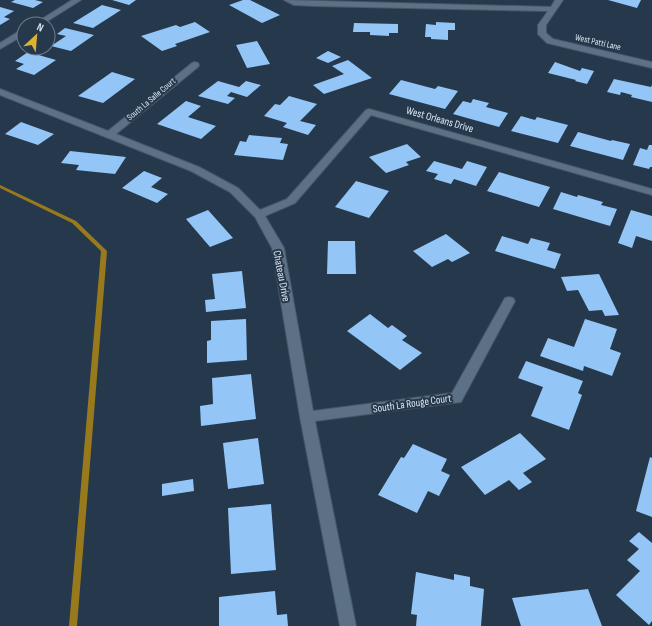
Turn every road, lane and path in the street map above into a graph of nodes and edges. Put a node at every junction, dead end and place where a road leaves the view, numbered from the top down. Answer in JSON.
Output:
{"nodes":[{"id":1,"x":77,"y":0,"type":"edge"},
{"id":2,"x":288,"y":0,"type":"edge"},
{"id":3,"x":559,"y":0,"type":"edge"},
{"id":4,"x":552,"y":10,"type":"junction"},
{"id":5,"x":51,"y":16,"type":"edge"},
{"id":6,"x":16,"y":37,"type":"edge"},
{"id":7,"x":0,"y":47,"type":"edge"},
{"id":8,"x":195,"y":65,"type":"dead end"},
{"id":9,"x":652,"y":65,"type":"edge"},
{"id":10,"x":0,"y":92,"type":"edge"},
{"id":11,"x":109,"y":135,"type":"junction"},
{"id":12,"x":652,"y":192,"type":"edge"},
{"id":13,"x":259,"y":215,"type":"junction"},
{"id":14,"x":508,"y":301,"type":"dead end"},
{"id":15,"x":307,"y":417,"type":"junction"},
{"id":16,"x":348,"y":626,"type":"edge"}],
"edges":[{"from":1,"to":5,"type":"street"},
{"from":2,"to":4,"type":"street"},
{"from":3,"to":4,"type":"street"},
{"from":4,"to":9,"type":"street","name":"West Patti Lane"},
{"from":6,"to":7,"type":"street"},
{"from":8,"to":11,"type":"street","name":"South La Salle Court"},
{"from":10,"to":11,"type":"street","name":"Chateau Drive"},
{"from":11,"to":13,"type":"street","name":"Chateau Drive"},
{"from":12,"to":13,"type":"street","name":"West Orleans Drive"},
{"from":13,"to":15,"type":"street","name":"Chateau Drive"},
{"from":14,"to":15,"type":"street","name":"South La Rouge Court"},
{"from":15,"to":16,"type":"street","name":"Chateau Drive"}]}
